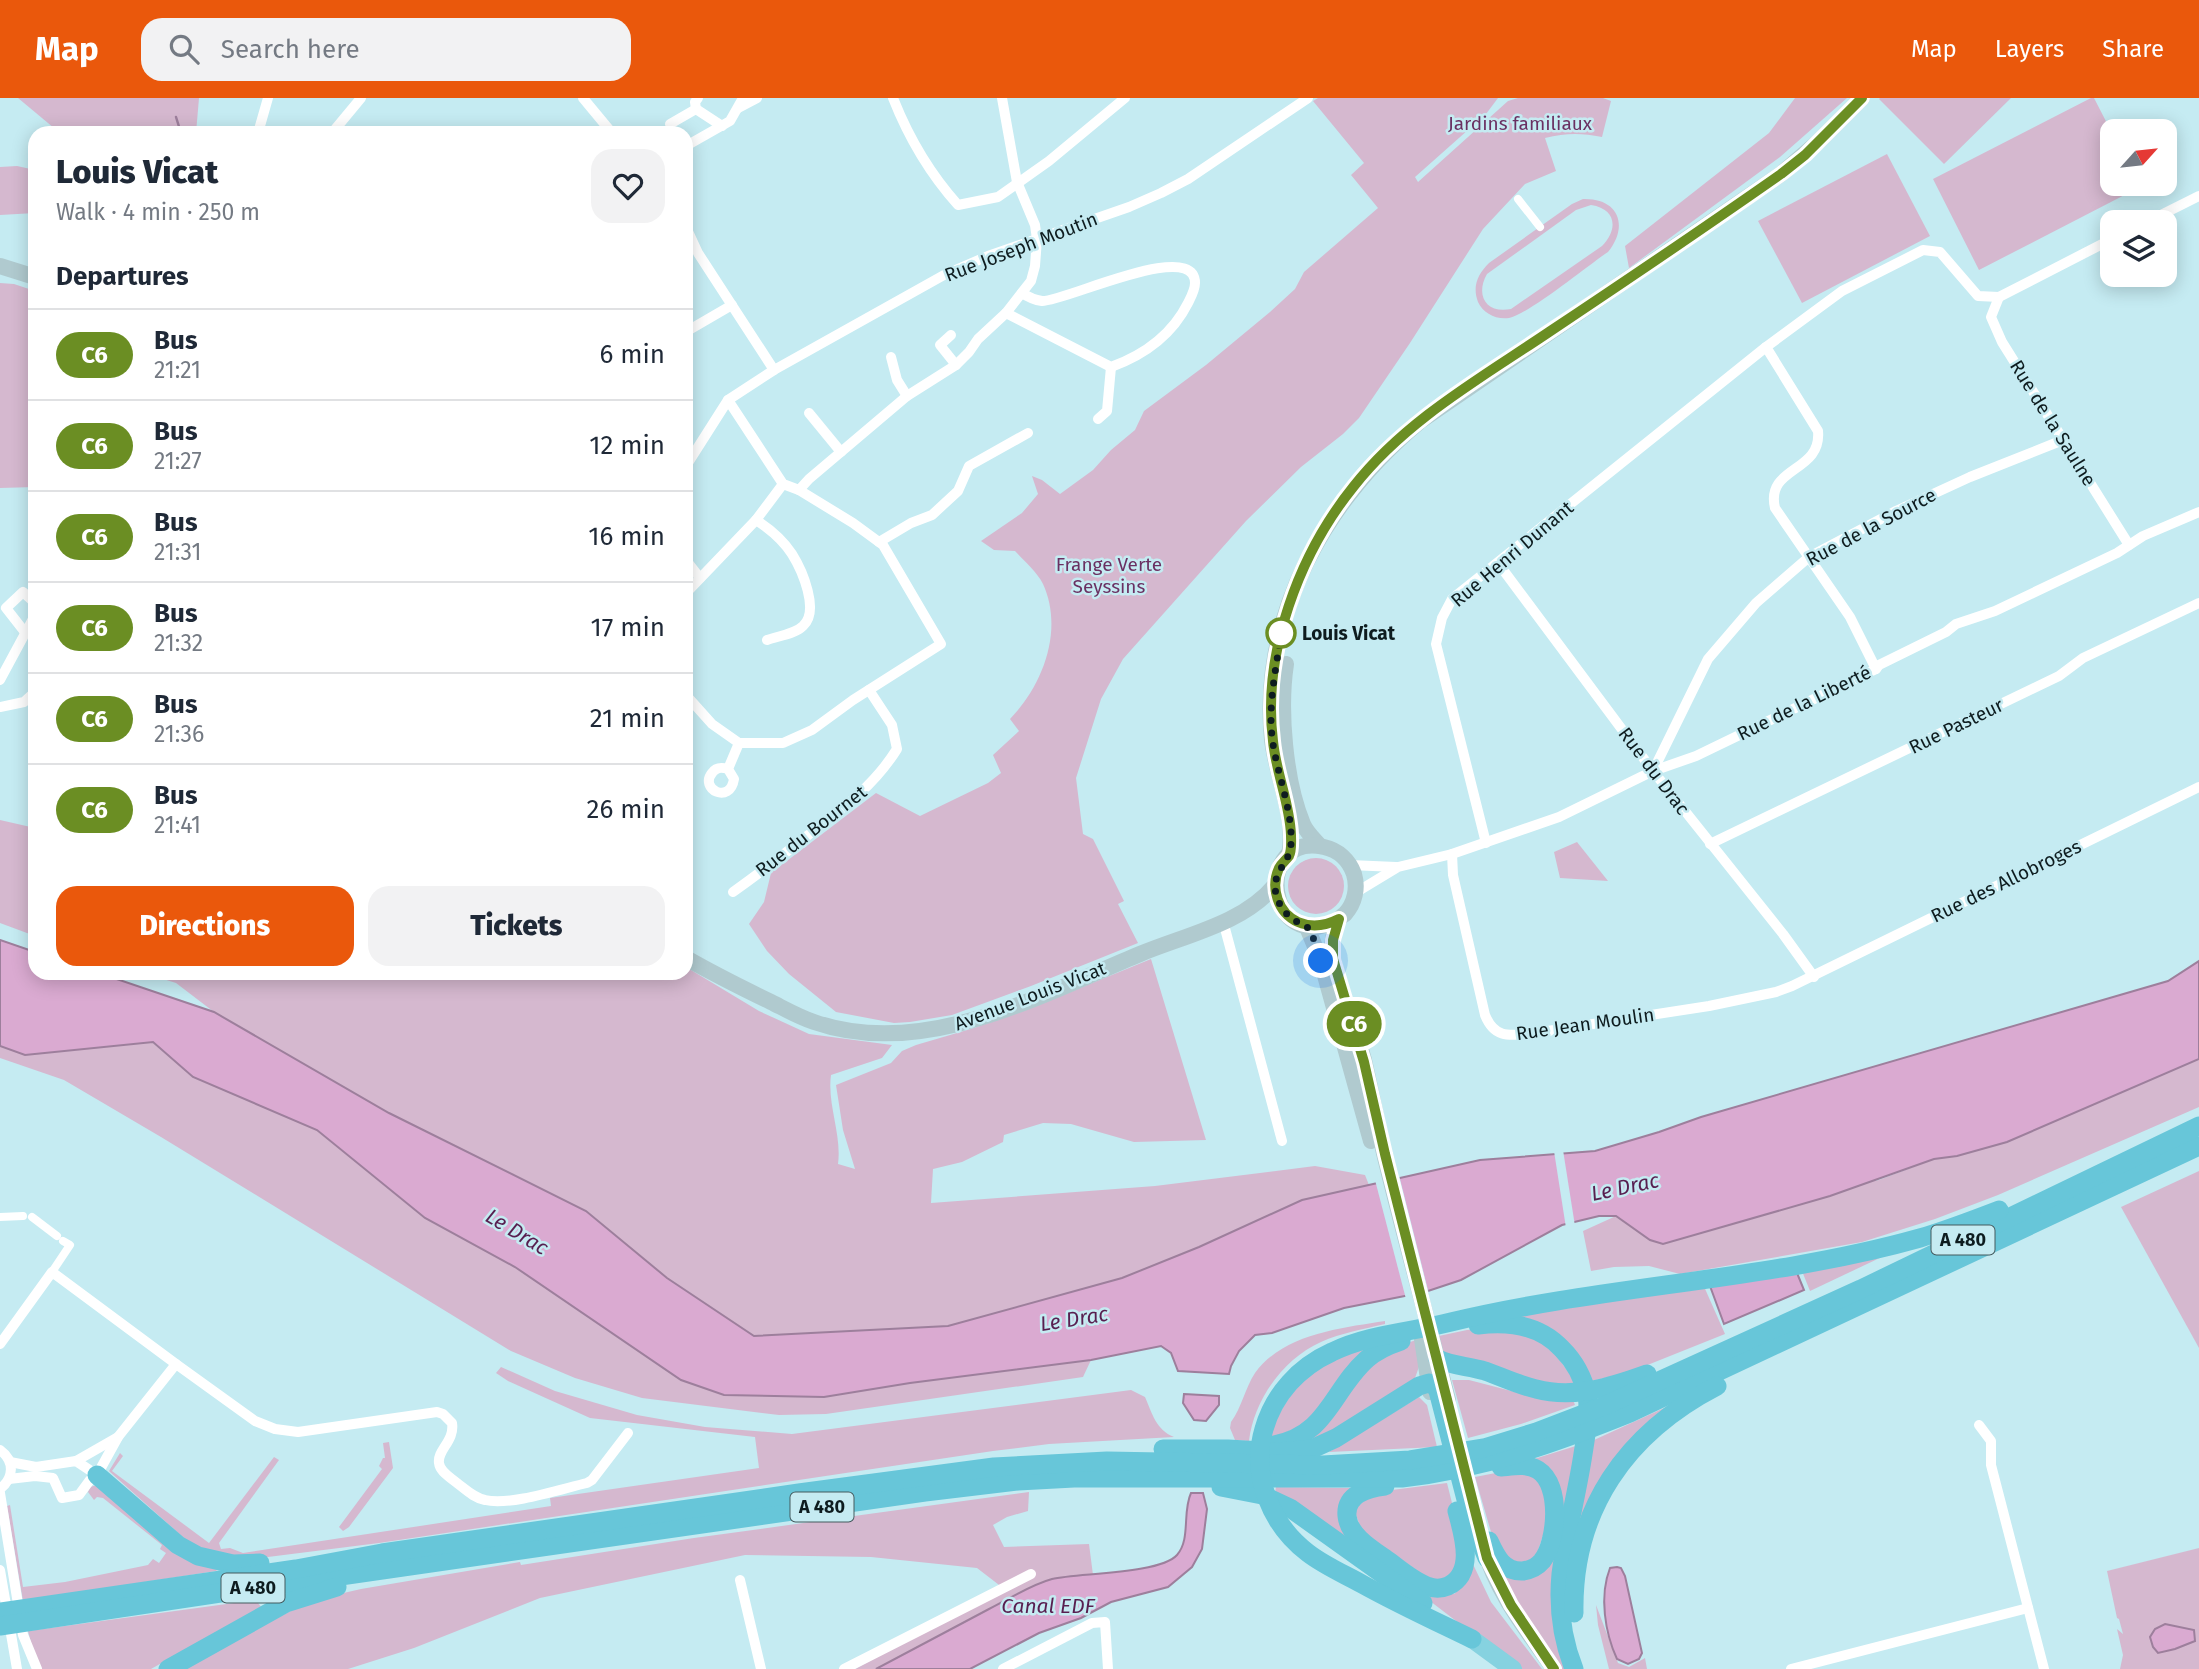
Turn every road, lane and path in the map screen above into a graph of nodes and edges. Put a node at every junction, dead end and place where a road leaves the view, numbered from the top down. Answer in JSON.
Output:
{"nodes":[{"id":1,"x":268,"y":98,"type":"edge"},
{"id":2,"x":361,"y":98,"type":"edge"},
{"id":3,"x":583,"y":98,"type":"edge"},
{"id":4,"x":757,"y":98,"type":"edge"},
{"id":5,"x":892,"y":98,"type":"edge"},
{"id":6,"x":1002,"y":98,"type":"edge"},
{"id":7,"x":1125,"y":98,"type":"edge"},
{"id":8,"x":1308,"y":98,"type":"edge"},
{"id":9,"x":1862,"y":98,"type":"edge"},
{"id":10,"x":697,"y":103,"type":"edge"},
{"id":11,"x":740,"y":103,"type":"edge"},
{"id":12,"x":670,"y":124,"type":"dead end"},
{"id":13,"x":260,"y":126,"type":"edge"},
{"id":14,"x":338,"y":126,"type":"edge"},
{"id":15,"x":606,"y":126,"type":"edge"},
{"id":16,"x":722,"y":126,"type":"junction"},
{"id":17,"x":693,"y":142,"type":"edge"},
{"id":18,"x":1017,"y":183,"type":"junction"},
{"id":19,"x":2199,"y":196,"type":"edge"},
{"id":20,"x":1518,"y":198,"type":"dead end"},
{"id":21,"x":2171,"y":210,"type":"edge"},
{"id":22,"x":1540,"y":227,"type":"dead end"},
{"id":23,"x":1037,"y":239,"type":"junction"},
{"id":24,"x":693,"y":243,"type":"edge"},
{"id":25,"x":2100,"y":245,"type":"edge"},
{"id":26,"x":0,"y":266,"type":"edge"},
{"id":27,"x":28,"y":275,"type":"edge"},
{"id":28,"x":1022,"y":293,"type":"junction"},
{"id":29,"x":1999,"y":297,"type":"junction"},
{"id":30,"x":732,"y":305,"type":"junction"},
{"id":31,"x":1006,"y":313,"type":"junction"},
{"id":32,"x":693,"y":328,"type":"edge"},
{"id":33,"x":951,"y":335,"type":"dead end"},
{"id":34,"x":1766,"y":347,"type":"junction"},
{"id":35,"x":891,"y":357,"type":"dead end"},
{"id":36,"x":956,"y":365,"type":"junction"},
{"id":37,"x":1111,"y":367,"type":"junction"},
{"id":38,"x":774,"y":370,"type":"junction"},
{"id":39,"x":907,"y":396,"type":"junction"},
{"id":40,"x":728,"y":400,"type":"junction"},
{"id":41,"x":809,"y":413,"type":"dead end"},
{"id":42,"x":1098,"y":419,"type":"dead end"},
{"id":43,"x":1028,"y":433,"type":"dead end"},
{"id":44,"x":2063,"y":440,"type":"junction"},
{"id":45,"x":841,"y":452,"type":"junction"},
{"id":46,"x":693,"y":455,"type":"edge"},
{"id":47,"x":783,"y":484,"type":"junction"},
{"id":48,"x":799,"y":490,"type":"junction"},
{"id":49,"x":2199,"y":512,"type":"edge"},
{"id":50,"x":756,"y":520,"type":"junction"},
{"id":51,"x":880,"y":542,"type":"junction"},
{"id":52,"x":2129,"y":545,"type":"junction"},
{"id":53,"x":1315,"y":549,"type":"junction"},
{"id":54,"x":1809,"y":557,"type":"junction"},
{"id":55,"x":1498,"y":563,"type":"junction"},
{"id":56,"x":693,"y":569,"type":"edge"},
{"id":57,"x":700,"y":578,"type":"junction"},
{"id":58,"x":693,"y":586,"type":"edge"},
{"id":59,"x":28,"y":597,"type":"edge"},
{"id":60,"x":2199,"y":603,"type":"edge"},
{"id":61,"x":28,"y":625,"type":"edge"},
{"id":62,"x":24,"y":631,"type":"junction"},
{"id":63,"x":767,"y":640,"type":"dead end"},
{"id":64,"x":1876,"y":669,"type":"junction"},
{"id":65,"x":0,"y":680,"type":"edge"},
{"id":66,"x":869,"y":690,"type":"junction"},
{"id":67,"x":28,"y":698,"type":"edge"},
{"id":68,"x":693,"y":703,"type":"edge"},
{"id":69,"x":0,"y":707,"type":"edge"},
{"id":70,"x":740,"y":743,"type":"junction"},
{"id":71,"x":728,"y":769,"type":"dead end"},
{"id":72,"x":1653,"y":771,"type":"junction"},
{"id":73,"x":2199,"y":788,"type":"edge"},
{"id":74,"x":1486,"y":843,"type":"junction"},
{"id":75,"x":1710,"y":844,"type":"junction"},
{"id":76,"x":1320,"y":846,"type":"junction"},
{"id":77,"x":1452,"y":854,"type":"junction"},
{"id":78,"x":1289,"y":855,"type":"junction"},
{"id":79,"x":1350,"y":865,"type":"junction"},
{"id":80,"x":1398,"y":867,"type":"junction"},
{"id":81,"x":1275,"y":885,"type":"junction"},
{"id":82,"x":733,"y":892,"type":"dead end"},
{"id":83,"x":1355,"y":893,"type":"junction"},
{"id":84,"x":1254,"y":906,"type":"junction"},
{"id":85,"x":1283,"y":910,"type":"junction"},
{"id":86,"x":1339,"y":919,"type":"junction"},
{"id":87,"x":1223,"y":921,"type":"junction"},
{"id":88,"x":1306,"y":925,"type":"junction"},
{"id":89,"x":693,"y":962,"type":"edge"},
{"id":90,"x":1814,"y":977,"type":"junction"},
{"id":91,"x":2199,"y":1126,"type":"edge"},
{"id":92,"x":1282,"y":1141,"type":"dead end"},
{"id":93,"x":2165,"y":1142,"type":"junction"},
{"id":94,"x":2199,"y":1146,"type":"edge"},
{"id":95,"x":1380,"y":1156,"type":"junction"},
{"id":96,"x":0,"y":1217,"type":"edge"},
{"id":97,"x":52,"y":1272,"type":"junction"},
{"id":98,"x":1807,"y":1332,"type":"junction"},
{"id":99,"x":1760,"y":1334,"type":"junction"},
{"id":100,"x":0,"y":1344,"type":"edge"},
{"id":101,"x":1431,"y":1347,"type":"junction"},
{"id":102,"x":176,"y":1364,"type":"junction"},
{"id":103,"x":1429,"y":1382,"type":"junction"},
{"id":104,"x":1446,"y":1422,"type":"junction"},
{"id":105,"x":1979,"y":1425,"type":"dead end"},
{"id":106,"x":628,"y":1433,"type":"dead end"},
{"id":107,"x":118,"y":1437,"type":"junction"},
{"id":108,"x":0,"y":1450,"type":"edge"},
{"id":109,"x":72,"y":1461,"type":"junction"},
{"id":110,"x":10,"y":1462,"type":"junction"},
{"id":111,"x":1448,"y":1462,"type":"joint"},
{"id":112,"x":1175,"y":1463,"type":"junction"},
{"id":113,"x":1482,"y":1465,"type":"junction"},
{"id":114,"x":1226,"y":1469,"type":"junction"},
{"id":115,"x":96,"y":1475,"type":"junction"},
{"id":116,"x":1402,"y":1478,"type":"junction"},
{"id":117,"x":9,"y":1479,"type":"junction"},
{"id":118,"x":57,"y":1488,"type":"junction"},
{"id":119,"x":0,"y":1491,"type":"edge"},
{"id":120,"x":1462,"y":1495,"type":"junction"},
{"id":121,"x":382,"y":1553,"type":"junction"},
{"id":122,"x":470,"y":1558,"type":"junction"},
{"id":123,"x":1487,"y":1558,"type":"joint"},
{"id":124,"x":0,"y":1570,"type":"edge"},
{"id":125,"x":1031,"y":1574,"type":"dead end"},
{"id":126,"x":740,"y":1580,"type":"dead end"},
{"id":127,"x":2028,"y":1608,"type":"junction"},
{"id":128,"x":0,"y":1612,"type":"edge"},
{"id":129,"x":31,"y":1621,"type":"junction"},
{"id":130,"x":0,"y":1626,"type":"edge"},
{"id":131,"x":1472,"y":1639,"type":"junction"},
{"id":132,"x":18,"y":1669,"type":"edge"},
{"id":133,"x":37,"y":1669,"type":"edge"},
{"id":134,"x":168,"y":1669,"type":"edge"},
{"id":135,"x":761,"y":1669,"type":"edge"},
{"id":136,"x":844,"y":1669,"type":"edge"},
{"id":137,"x":1003,"y":1669,"type":"edge"},
{"id":138,"x":1108,"y":1669,"type":"edge"},
{"id":139,"x":1513,"y":1669,"type":"edge"},
{"id":140,"x":1546,"y":1669,"type":"edge"},
{"id":141,"x":1554,"y":1669,"type":"edge"},
{"id":142,"x":1573,"y":1669,"type":"edge"},
{"id":143,"x":1585,"y":1669,"type":"edge"},
{"id":144,"x":1791,"y":1669,"type":"edge"},
{"id":145,"x":2044,"y":1669,"type":"edge"}],
"edges":[{"from":1,"to":13,"type":"street"},
{"from":2,"to":14,"type":"street"},
{"from":3,"to":15,"type":"street"},
{"from":4,"to":11,"type":"street"},
{"from":5,"to":18,"type":"street"},
{"from":6,"to":18,"type":"street"},
{"from":7,"to":18,"type":"street"},
{"from":8,"to":23,"type":"street","name":"Rue Joseph Moutin"},
{"from":9,"to":53,"type":"main road"},
{"from":10,"to":12,"type":"street"},
{"from":10,"to":16,"type":"street"},
{"from":11,"to":16,"type":"street"},
{"from":16,"to":17,"type":"street"},
{"from":18,"to":23,"type":"street"},
{"from":19,"to":21,"type":"street"},
{"from":20,"to":22,"type":"street"},
{"from":23,"to":28,"type":"street"},
{"from":23,"to":38,"type":"street","name":"Rue Joseph Moutin"},
{"from":24,"to":30,"type":"street"},
{"from":25,"to":29,"type":"street"},
{"from":26,"to":27,"type":"main road"},
{"from":28,"to":31,"type":"street"},
{"from":28,"to":37,"type":"street"},
{"from":29,"to":34,"type":"street","name":"Rue Henri Dunant"},
{"from":29,"to":44,"type":"street","name":"Rue de la Saulne"},
{"from":30,"to":32,"type":"street"},
{"from":30,"to":38,"type":"street"},
{"from":31,"to":36,"type":"street"},
{"from":31,"to":37,"type":"street"},
{"from":33,"to":36,"type":"street"},
{"from":34,"to":54,"type":"street"},
{"from":34,"to":55,"type":"street","name":"Rue Henri Dunant"},
{"from":35,"to":39,"type":"street"},
{"from":36,"to":39,"type":"street"},
{"from":37,"to":42,"type":"street"},
{"from":38,"to":40,"type":"street","name":"Rue Joseph Moutin"},
{"from":39,"to":45,"type":"street"},
{"from":40,"to":46,"type":"street","name":"Rue Joseph Moutin"},
{"from":40,"to":47,"type":"street"},
{"from":41,"to":45,"type":"street"},
{"from":43,"to":51,"type":"street"},
{"from":44,"to":52,"type":"street","name":"Rue de la Saulne"},
{"from":44,"to":54,"type":"street","name":"Rue de la Source"},
{"from":45,"to":48,"type":"street"},
{"from":47,"to":48,"type":"street"},
{"from":47,"to":50,"type":"street"},
{"from":48,"to":51,"type":"street"},
{"from":49,"to":52,"type":"street","name":"Rue de la Liberté"},
{"from":50,"to":57,"type":"street"},
{"from":50,"to":63,"type":"street"},
{"from":51,"to":66,"type":"street"},
{"from":52,"to":64,"type":"street","name":"Rue de la Liberté"},
{"from":53,"to":76,"type":"main road"},
{"from":53,"to":78,"type":"main road"},
{"from":54,"to":64,"type":"street"},
{"from":54,"to":72,"type":"street","name":"Rue de la Source"},
{"from":55,"to":72,"type":"street","name":"Rue du Drac"},
{"from":55,"to":74,"type":"street","name":"Rue Henri Dunant"},
{"from":56,"to":57,"type":"street"},
{"from":57,"to":58,"type":"street"},
{"from":59,"to":62,"type":"street"},
{"from":60,"to":75,"type":"street","name":"Rue Pasteur"},
{"from":61,"to":62,"type":"street"},
{"from":62,"to":65,"type":"street"},
{"from":64,"to":72,"type":"street","name":"Rue de la Liberté"},
{"from":66,"to":70,"type":"street"},
{"from":66,"to":82,"type":"street","name":"Rue du Bournet"},
{"from":67,"to":69,"type":"street"},
{"from":68,"to":70,"type":"street"},
{"from":70,"to":71,"type":"street"},
{"from":72,"to":74,"type":"street","name":"Rue de la Liberté"},
{"from":72,"to":75,"type":"street","name":"Rue du Drac"},
{"from":73,"to":90,"type":"street","name":"Rue des Allobroges"},
{"from":74,"to":77,"type":"street","name":"Rue de la Liberté"},
{"from":75,"to":90,"type":"street","name":"Rue du Drac"},
{"from":76,"to":78,"type":"main road"},
{"from":76,"to":79,"type":"main road"},
{"from":77,"to":80,"type":"street","name":"Rue de la Liberté"},
{"from":77,"to":90,"type":"street","name":"Rue Jean Moulin"},
{"from":78,"to":81,"type":"main road"},
{"from":79,"to":80,"type":"street","name":"Rue de la Liberté"},
{"from":79,"to":83,"type":"main road"},
{"from":80,"to":83,"type":"street","name":"Rue de la Liberté"},
{"from":81,"to":84,"type":"main road"},
{"from":81,"to":85,"type":"main road"},
{"from":83,"to":86,"type":"main road"},
{"from":84,"to":85,"type":"main road"},
{"from":84,"to":87,"type":"main road","name":"Avenue Louis Vicat"},
{"from":85,"to":88,"type":"main road"},
{"from":86,"to":88,"type":"main road"},
{"from":86,"to":95,"type":"main road"},
{"from":87,"to":89,"type":"main road","name":"Avenue Louis Vicat"},
{"from":87,"to":92,"type":"street"},
{"from":88,"to":95,"type":"main road"},
{"from":91,"to":93,"type":"highway","number":"A 480"},
{"from":93,"to":99,"type":"highway","number":"A 480"},
{"from":93,"to":131,"type":"highway"},
{"from":94,"to":98,"type":"highway","number":"A 480"},
{"from":95,"to":101,"type":"main road"},
{"from":96,"to":97,"type":"street"},
{"from":97,"to":100,"type":"street"},
{"from":97,"to":102,"type":"street"},
{"from":98,"to":113,"type":"highway","number":"A 480"},
{"from":98,"to":143,"type":"highway"},
{"from":99,"to":101,"type":"highway"},
{"from":99,"to":114,"type":"highway","number":"A 480"},
{"from":101,"to":103,"type":"main road"},
{"from":101,"to":104,"type":"main road"},
{"from":102,"to":106,"type":"street"},
{"from":102,"to":107,"type":"street"},
{"from":103,"to":104,"type":"highway"},
{"from":103,"to":114,"type":"highway"},
{"from":104,"to":111,"type":"main road"},
{"from":104,"to":120,"type":"highway"},
{"from":105,"to":127,"type":"street"},
{"from":107,"to":109,"type":"street"},
{"from":107,"to":115,"type":"street"},
{"from":108,"to":110,"type":"street"},
{"from":109,"to":110,"type":"street"},
{"from":109,"to":115,"type":"street"},
{"from":109,"to":118,"type":"street"},
{"from":110,"to":117,"type":"street"},
{"from":111,"to":120,"type":"highway"},
{"from":112,"to":114,"type":"highway"},
{"from":112,"to":114,"type":"highway"},
{"from":112,"to":121,"type":"highway","number":"A 480"},
{"from":112,"to":122,"type":"highway","number":"A 480"},
{"from":113,"to":116,"type":"highway","number":"A 480"},
{"from":113,"to":120,"type":"highway"},
{"from":114,"to":116,"type":"highway","number":"A 480"},
{"from":114,"to":131,"type":"highway"},
{"from":114,"to":142,"type":"highway"},
{"from":115,"to":118,"type":"street"},
{"from":115,"to":121,"type":"highway"},
{"from":116,"to":120,"type":"highway"},
{"from":117,"to":118,"type":"street"},
{"from":117,"to":119,"type":"street"},
{"from":119,"to":129,"type":"street"},
{"from":120,"to":123,"type":"highway"},
{"from":120,"to":140,"type":"main road"},
{"from":121,"to":129,"type":"highway","number":"A 480"},
{"from":122,"to":129,"type":"highway","number":"A 480"},
{"from":122,"to":134,"type":"highway"},
{"from":123,"to":141,"type":"main road"},
{"from":124,"to":132,"type":"street"},
{"from":125,"to":136,"type":"street"},
{"from":126,"to":135,"type":"street"},
{"from":127,"to":144,"type":"street"},
{"from":127,"to":145,"type":"street"},
{"from":128,"to":129,"type":"highway","number":"A 480"},
{"from":129,"to":130,"type":"highway","number":"A 480"},
{"from":129,"to":133,"type":"street"},
{"from":131,"to":139,"type":"highway"},
{"from":137,"to":138,"type":"street"}]}
